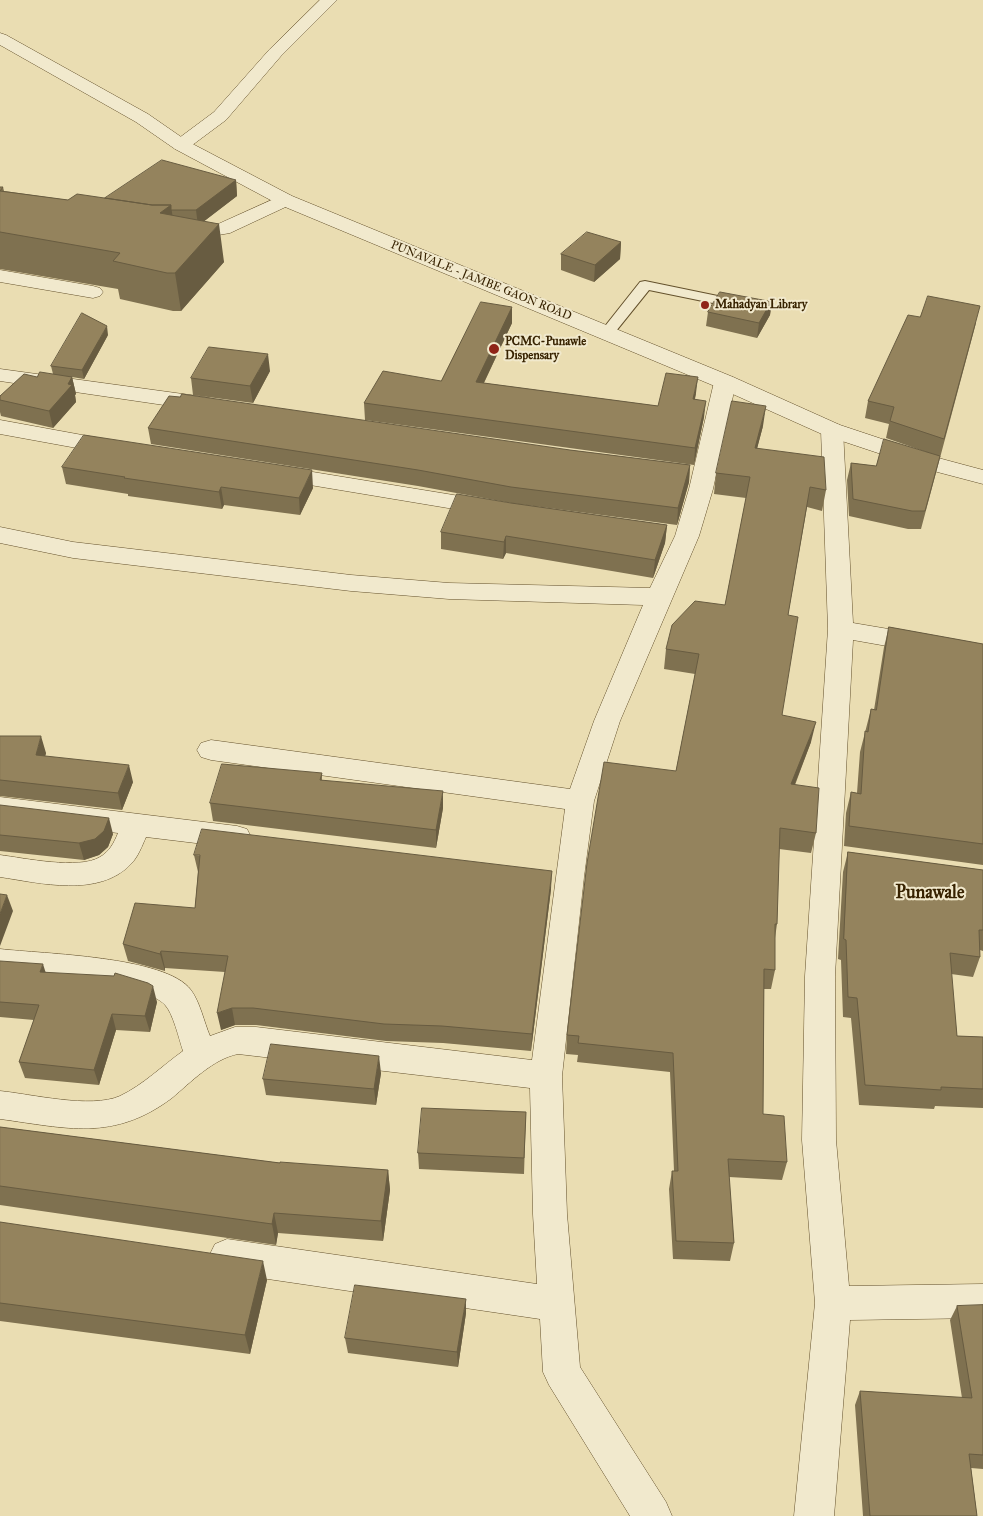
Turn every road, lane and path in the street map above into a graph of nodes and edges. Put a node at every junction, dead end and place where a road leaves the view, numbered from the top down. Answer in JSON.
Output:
{"nodes":[{"id":1,"x":330,"y":0,"type":"edge"},
{"id":2,"x":0,"y":38,"type":"edge"},
{"id":3,"x":181,"y":145,"type":"junction"},
{"id":4,"x":285,"y":200,"type":"junction"},
{"id":5,"x":165,"y":235,"type":"edge"},
{"id":6,"x":0,"y":276,"type":"edge"},
{"id":7,"x":93,"y":292,"type":"dead end"},
{"id":8,"x":757,"y":308,"type":"edge"},
{"id":9,"x":607,"y":333,"type":"junction"},
{"id":10,"x":0,"y":375,"type":"edge"},
{"id":11,"x":725,"y":382,"type":"junction"},
{"id":12,"x":230,"y":408,"type":"edge"},
{"id":13,"x":0,"y":427,"type":"edge"},
{"id":14,"x":832,"y":430,"type":"junction"},
{"id":15,"x":137,"y":451,"type":"edge"},
{"id":16,"x":253,"y":469,"type":"edge"},
{"id":17,"x":983,"y":477,"type":"edge"},
{"id":18,"x":511,"y":512,"type":"edge"},
{"id":19,"x":0,"y":534,"type":"edge"},
{"id":20,"x":659,"y":597,"type":"junction"},
{"id":21,"x":841,"y":629,"type":"junction"},
{"id":22,"x":983,"y":654,"type":"edge"},
{"id":23,"x":211,"y":750,"type":"dead end"},
{"id":24,"x":580,"y":801,"type":"junction"},
{"id":25,"x":0,"y":808,"type":"edge"},
{"id":26,"x":136,"y":825,"type":"junction"},
{"id":27,"x":260,"y":840,"type":"edge"},
{"id":28,"x":0,"y":866,"type":"edge"},
{"id":29,"x":0,"y":962,"type":"edge"},
{"id":30,"x":202,"y":1056,"type":"junction"},
{"id":31,"x":546,"y":1076,"type":"junction"},
{"id":32,"x":0,"y":1104,"type":"edge"},
{"id":33,"x":195,"y":1252,"type":"edge"},
{"id":34,"x":983,"y":1301,"type":"edge"},
{"id":35,"x":557,"y":1304,"type":"junction"},
{"id":36,"x":833,"y":1304,"type":"junction"},
{"id":37,"x":652,"y":1516,"type":"edge"},
{"id":38,"x":814,"y":1516,"type":"edge"}],
"edges":[{"from":1,"to":3,"type":"street"},
{"from":2,"to":3,"type":"street","name":"PUNAVALE - JAMBE GAON ROAD"},
{"from":3,"to":4,"type":"street","name":"PUNAVALE - JAMBE GAON ROAD"},
{"from":4,"to":5,"type":"street"},
{"from":4,"to":9,"type":"street","name":"PUNAVALE - JAMBE GAON ROAD"},
{"from":6,"to":7,"type":"street"},
{"from":8,"to":9,"type":"lane"},
{"from":9,"to":11,"type":"street","name":"PUNAVALE - JAMBE GAON ROAD"},
{"from":10,"to":12,"type":"street"},
{"from":11,"to":14,"type":"street","name":"PUNAVALE - JAMBE GAON ROAD"},
{"from":11,"to":20,"type":"street"},
{"from":13,"to":15,"type":"street"},
{"from":14,"to":17,"type":"street","name":"PUNAVALE - JAMBE GAON ROAD"},
{"from":14,"to":21,"type":"street"},
{"from":16,"to":18,"type":"street"},
{"from":19,"to":20,"type":"street"},
{"from":20,"to":24,"type":"street"},
{"from":21,"to":22,"type":"street"},
{"from":21,"to":36,"type":"street"},
{"from":23,"to":24,"type":"street"},
{"from":24,"to":31,"type":"street"},
{"from":25,"to":26,"type":"street"},
{"from":26,"to":27,"type":"street"},
{"from":26,"to":28,"type":"street"},
{"from":29,"to":30,"type":"street"},
{"from":30,"to":31,"type":"street"},
{"from":30,"to":32,"type":"street"},
{"from":31,"to":35,"type":"street"},
{"from":33,"to":35,"type":"street"},
{"from":34,"to":36,"type":"street"},
{"from":35,"to":37,"type":"street"},
{"from":36,"to":38,"type":"street"}]}
